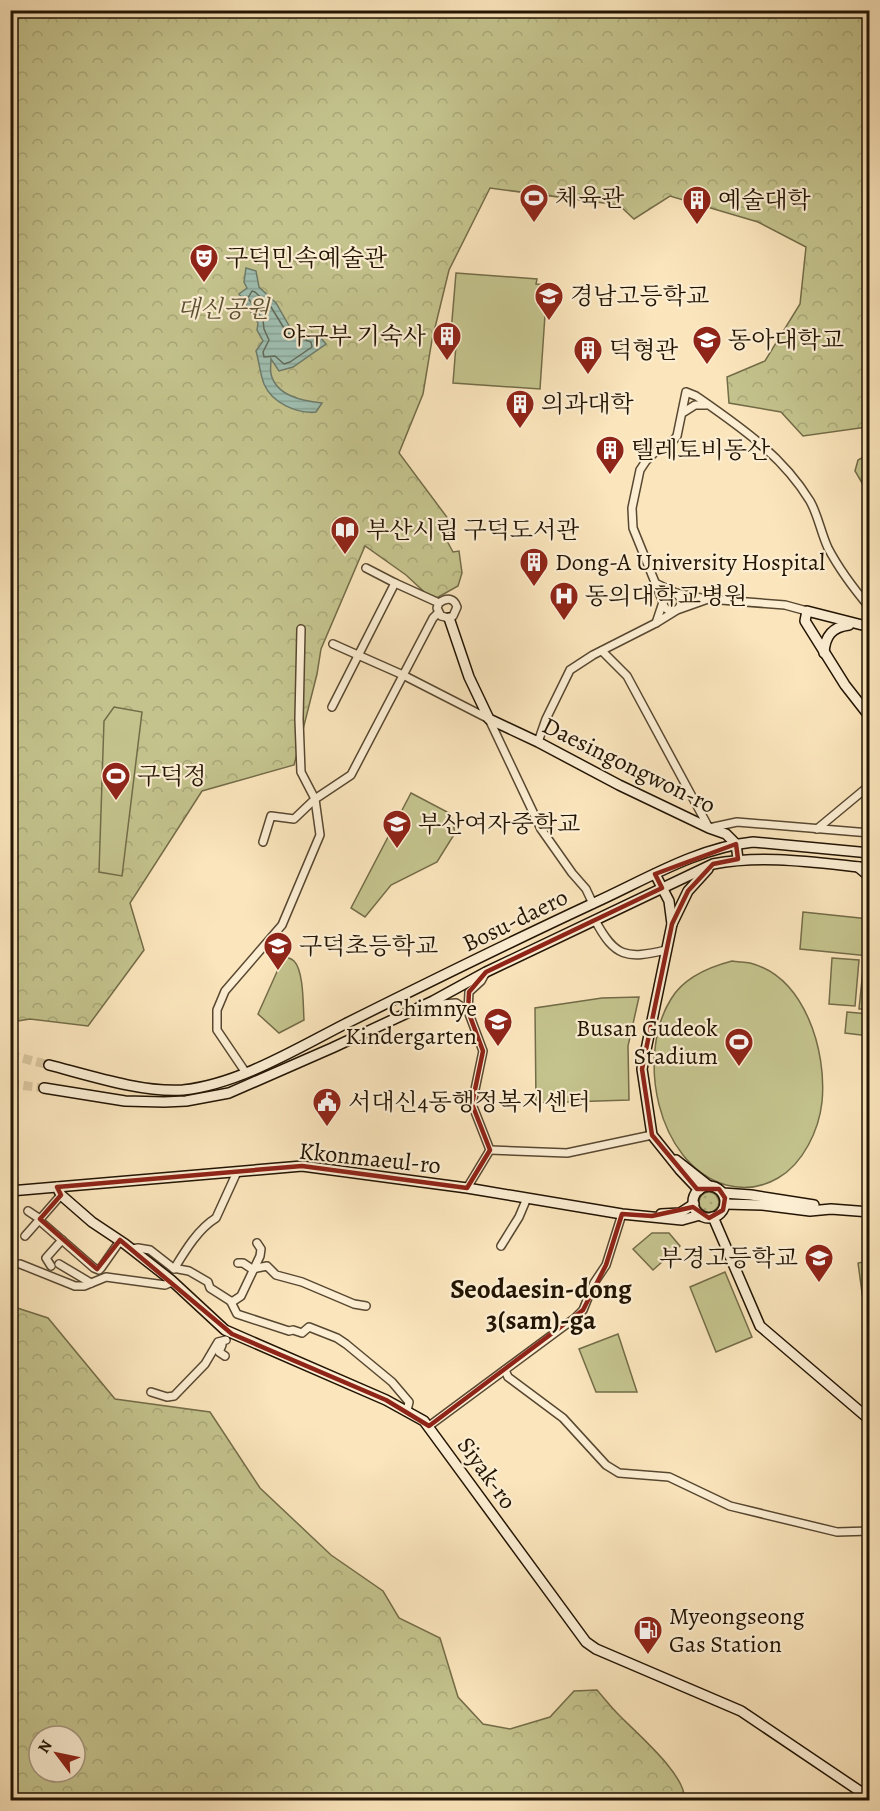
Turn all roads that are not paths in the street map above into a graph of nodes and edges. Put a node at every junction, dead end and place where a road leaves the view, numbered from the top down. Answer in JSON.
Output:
{"nodes":[{"id":1,"x":712,"y":407,"type":"junction"},
{"id":2,"x":682,"y":414,"type":"junction"},
{"id":3,"x":366,"y":568,"type":"dead end"},
{"id":4,"x":395,"y":583,"type":"junction"},
{"id":5,"x":657,"y":584,"type":"junction"},
{"id":6,"x":676,"y":592,"type":"junction"},
{"id":7,"x":708,"y":599,"type":"junction"},
{"id":8,"x":663,"y":602,"type":"junction"},
{"id":9,"x":439,"y":603,"type":"junction"},
{"id":10,"x":870,"y":608,"type":"edge"},
{"id":11,"x":677,"y":610,"type":"junction"},
{"id":12,"x":807,"y":611,"type":"junction"},
{"id":13,"x":438,"y":613,"type":"junction"},
{"id":14,"x":449,"y":618,"type":"junction"},
{"id":15,"x":656,"y":623,"type":"junction"},
{"id":16,"x":859,"y":626,"type":"junction"},
{"id":17,"x":870,"y":627,"type":"edge"},
{"id":18,"x":302,"y":629,"type":"dead end"},
{"id":19,"x":333,"y":644,"type":"dead end"},
{"id":20,"x":602,"y":651,"type":"junction"},
{"id":21,"x":824,"y":653,"type":"junction"},
{"id":22,"x":358,"y":656,"type":"junction"},
{"id":23,"x":403,"y":675,"type":"junction"},
{"id":24,"x":332,"y":708,"type":"dead end"},
{"id":25,"x":870,"y":717,"type":"edge"},
{"id":26,"x":489,"y":718,"type":"junction"},
{"id":27,"x":538,"y":742,"type":"junction"},
{"id":28,"x":870,"y":785,"type":"edge"},
{"id":29,"x":315,"y":800,"type":"junction"},
{"id":30,"x":709,"y":828,"type":"junction"},
{"id":31,"x":817,"y":829,"type":"junction"},
{"id":32,"x":870,"y":833,"type":"edge"},
{"id":33,"x":263,"y":842,"type":"dead end"},
{"id":34,"x":736,"y":844,"type":"junction"},
{"id":35,"x":870,"y":853,"type":"edge"},
{"id":36,"x":738,"y":859,"type":"junction"},
{"id":37,"x":713,"y":864,"type":"junction"},
{"id":38,"x":858,"y":867,"type":"junction"},
{"id":39,"x":870,"y":868,"type":"edge"},
{"id":40,"x":655,"y":874,"type":"junction"},
{"id":41,"x":870,"y":877,"type":"edge"},
{"id":42,"x":662,"y":888,"type":"junction"},
{"id":43,"x":593,"y":904,"type":"junction"},
{"id":44,"x":595,"y":920,"type":"junction"},
{"id":45,"x":672,"y":924,"type":"junction"},
{"id":46,"x":666,"y":950,"type":"junction"},
{"id":47,"x":486,"y":972,"type":"junction"},
{"id":48,"x":433,"y":1001,"type":"junction"},
{"id":49,"x":468,"y":1011,"type":"junction"},
{"id":50,"x":49,"y":1065,"type":"tunnel mouth"},
{"id":51,"x":246,"y":1073,"type":"junction"},
{"id":52,"x":44,"y":1088,"type":"tunnel mouth"},
{"id":53,"x":652,"y":1135,"type":"junction"},
{"id":54,"x":490,"y":1150,"type":"junction"},
{"id":55,"x":671,"y":1158,"type":"junction"},
{"id":56,"x":237,"y":1172,"type":"junction"},
{"id":57,"x":709,"y":1186,"type":"junction"},
{"id":58,"x":467,"y":1188,"type":"junction"},
{"id":59,"x":699,"y":1190,"type":"junction"},
{"id":60,"x":10,"y":1191,"type":"edge"},
{"id":61,"x":59,"y":1191,"type":"junction"},
{"id":62,"x":723,"y":1193,"type":"junction"},
{"id":63,"x":526,"y":1198,"type":"junction"},
{"id":64,"x":694,"y":1204,"type":"junction"},
{"id":65,"x":725,"y":1204,"type":"junction"},
{"id":66,"x":831,"y":1209,"type":"junction"},
{"id":67,"x":28,"y":1210,"type":"dead end"},
{"id":68,"x":870,"y":1212,"type":"edge"},
{"id":69,"x":622,"y":1214,"type":"junction"},
{"id":70,"x":700,"y":1215,"type":"junction"},
{"id":71,"x":652,"y":1216,"type":"junction"},
{"id":72,"x":713,"y":1217,"type":"junction"},
{"id":73,"x":40,"y":1219,"type":"junction"},
{"id":74,"x":26,"y":1236,"type":"dead end"},
{"id":75,"x":62,"y":1240,"type":"junction"},
{"id":76,"x":120,"y":1241,"type":"junction"},
{"id":77,"x":257,"y":1243,"type":"dead end"},
{"id":78,"x":501,"y":1246,"type":"dead end"},
{"id":79,"x":131,"y":1249,"type":"junction"},
{"id":80,"x":238,"y":1263,"type":"dead end"},
{"id":81,"x":20,"y":1264,"type":"dead end"},
{"id":82,"x":59,"y":1264,"type":"dead end"},
{"id":83,"x":51,"y":1266,"type":"dead end"},
{"id":84,"x":174,"y":1269,"type":"junction"},
{"id":85,"x":252,"y":1269,"type":"junction"},
{"id":86,"x":172,"y":1282,"type":"junction"},
{"id":87,"x":91,"y":1283,"type":"junction"},
{"id":88,"x":231,"y":1302,"type":"junction"},
{"id":89,"x":366,"y":1306,"type":"dead end"},
{"id":90,"x":306,"y":1321,"type":"dead end"},
{"id":91,"x":316,"y":1330,"type":"junction"},
{"id":92,"x":227,"y":1336,"type":"junction"},
{"id":93,"x":225,"y":1356,"type":"dead end"},
{"id":94,"x":504,"y":1370,"type":"junction"},
{"id":95,"x":151,"y":1392,"type":"dead end"},
{"id":96,"x":406,"y":1411,"type":"junction"},
{"id":97,"x":870,"y":1420,"type":"edge"},
{"id":98,"x":429,"y":1426,"type":"junction"},
{"id":99,"x":855,"y":1530,"type":"junction"},
{"id":100,"x":870,"y":1531,"type":"edge"},
{"id":101,"x":870,"y":1537,"type":"edge"},
{"id":102,"x":870,"y":1798,"type":"edge"}],
"edges":[{"from":1,"to":2,"type":"street"},
{"from":1,"to":2,"type":"street"},
{"from":1,"to":10,"type":"street"},
{"from":2,"to":5,"type":"street"},
{"from":3,"to":4,"type":"street"},
{"from":4,"to":9,"type":"street"},
{"from":4,"to":22,"type":"street"},
{"from":5,"to":6,"type":"street"},
{"from":5,"to":8,"type":"street"},
{"from":6,"to":7,"type":"street"},
{"from":6,"to":8,"type":"street"},
{"from":6,"to":11,"type":"street"},
{"from":7,"to":11,"type":"street"},
{"from":7,"to":12,"type":"street"},
{"from":8,"to":11,"type":"street"},
{"from":8,"to":15,"type":"street"},
{"from":9,"to":13,"type":"street"},
{"from":9,"to":14,"type":"street"},
{"from":11,"to":15,"type":"street"},
{"from":12,"to":16,"type":"main road"},
{"from":12,"to":21,"type":"main road"},
{"from":13,"to":14,"type":"street"},
{"from":13,"to":23,"type":"street"},
{"from":14,"to":26,"type":"main road","name":"Daesingongwon-ro"},
{"from":15,"to":20,"type":"street"},
{"from":16,"to":17,"type":"main road"},
{"from":16,"to":21,"type":"main road"},
{"from":18,"to":29,"type":"street"},
{"from":19,"to":22,"type":"street","name":"Daesingongwon-ro"},
{"from":20,"to":27,"type":"street"},
{"from":20,"to":30,"type":"street"},
{"from":21,"to":25,"type":"main road"},
{"from":22,"to":23,"type":"street","name":"Daesingongwon-ro"},
{"from":22,"to":24,"type":"street"},
{"from":23,"to":26,"type":"street","name":"Daesingongwon-ro"},
{"from":23,"to":29,"type":"street"},
{"from":26,"to":27,"type":"main road","name":"Daesingongwon-ro"},
{"from":26,"to":43,"type":"street","name":"Daesingongwon-ro"},
{"from":27,"to":30,"type":"main road","name":"Daesingongwon-ro"},
{"from":28,"to":31,"type":"street"},
{"from":29,"to":33,"type":"street"},
{"from":29,"to":51,"type":"street"},
{"from":30,"to":31,"type":"street"},
{"from":30,"to":34,"type":"main road","name":"Daesingongwon-ro"},
{"from":31,"to":32,"type":"street"},
{"from":34,"to":35,"type":"main road","name":"Bosu-daero"},
{"from":34,"to":36,"type":"main road"},
{"from":34,"to":40,"type":"main road","name":"Bosu-daero"},
{"from":36,"to":37,"type":"main road","name":"Bosu-daero"},
{"from":36,"to":38,"type":"main road","name":"Bosu-daero"},
{"from":37,"to":42,"type":"main road","name":"Bosu-daero"},
{"from":37,"to":45,"type":"main road"},
{"from":38,"to":39,"type":"main road","name":"Bosu-daero"},
{"from":38,"to":41,"type":"main road"},
{"from":40,"to":42,"type":"main road"},
{"from":40,"to":43,"type":"main road","name":"Bosu-daero"},
{"from":42,"to":44,"type":"main road","name":"Bosu-daero"},
{"from":42,"to":45,"type":"main road"},
{"from":43,"to":51,"type":"main road","name":"Bosu-daero"},
{"from":44,"to":46,"type":"street","name":"Bosu-daero"},
{"from":44,"to":47,"type":"main road","name":"Bosu-daero"},
{"from":45,"to":46,"type":"main road"},
{"from":46,"to":53,"type":"main road"},
{"from":47,"to":48,"type":"main road","name":"Bosu-daero"},
{"from":47,"to":49,"type":"street"},
{"from":48,"to":49,"type":"street"},
{"from":48,"to":52,"type":"main road","name":"Bosu-daero"},
{"from":49,"to":54,"type":"street"},
{"from":50,"to":51,"type":"main road","name":"Bosu-daero"},
{"from":53,"to":54,"type":"street"},
{"from":53,"to":55,"type":"main road"},
{"from":54,"to":58,"type":"street"},
{"from":55,"to":57,"type":"main road"},
{"from":55,"to":59,"type":"main road"},
{"from":56,"to":58,"type":"main road","name":"Kkonmaeul-ro"},
{"from":56,"to":61,"type":"main road","name":"Kkonmaeul-ro"},
{"from":56,"to":84,"type":"street"},
{"from":57,"to":59,"type":"main road"},
{"from":57,"to":62,"type":"main road"},
{"from":58,"to":63,"type":"main road","name":"Kkonmaeul-ro"},
{"from":59,"to":64,"type":"main road"},
{"from":60,"to":61,"type":"main road","name":"Kkonmaeul-ro"},
{"from":61,"to":73,"type":"street"},
{"from":61,"to":76,"type":"main road","name":"Siyak-ro"},
{"from":62,"to":65,"type":"main road"},
{"from":62,"to":66,"type":"main road"},
{"from":63,"to":69,"type":"main road","name":"Kkonmaeul-ro"},
{"from":63,"to":78,"type":"street"},
{"from":64,"to":70,"type":"main road"},
{"from":64,"to":71,"type":"main road","name":"Kkonmaeul-ro"},
{"from":65,"to":66,"type":"main road"},
{"from":65,"to":72,"type":"main road"},
{"from":66,"to":68,"type":"main road"},
{"from":67,"to":73,"type":"street"},
{"from":69,"to":71,"type":"main road","name":"Kkonmaeul-ro"},
{"from":69,"to":94,"type":"street"},
{"from":70,"to":71,"type":"main road","name":"Kkonmaeul-ro"},
{"from":70,"to":72,"type":"main road","name":"Kkonmaeul-ro"},
{"from":72,"to":97,"type":"main road"},
{"from":73,"to":74,"type":"street"},
{"from":73,"to":75,"type":"street"},
{"from":75,"to":76,"type":"street"},
{"from":75,"to":83,"type":"street"},
{"from":76,"to":79,"type":"main road","name":"Siyak-ro"},
{"from":77,"to":85,"type":"street"},
{"from":79,"to":84,"type":"street"},
{"from":79,"to":86,"type":"main road","name":"Siyak-ro"},
{"from":80,"to":85,"type":"street"},
{"from":81,"to":87,"type":"street"},
{"from":82,"to":87,"type":"street"},
{"from":84,"to":88,"type":"street"},
{"from":85,"to":88,"type":"street"},
{"from":85,"to":89,"type":"street"},
{"from":86,"to":87,"type":"street"},
{"from":86,"to":92,"type":"main road","name":"Siyak-ro"},
{"from":88,"to":91,"type":"street"},
{"from":90,"to":91,"type":"street"},
{"from":91,"to":96,"type":"street"},
{"from":92,"to":93,"type":"street"},
{"from":92,"to":95,"type":"street"},
{"from":92,"to":96,"type":"main road","name":"Siyak-ro"},
{"from":94,"to":98,"type":"street"},
{"from":94,"to":99,"type":"street"},
{"from":96,"to":98,"type":"main road","name":"Siyak-ro"},
{"from":98,"to":102,"type":"main road","name":"Siyak-ro"},
{"from":99,"to":100,"type":"street"},
{"from":99,"to":101,"type":"street"}]}
